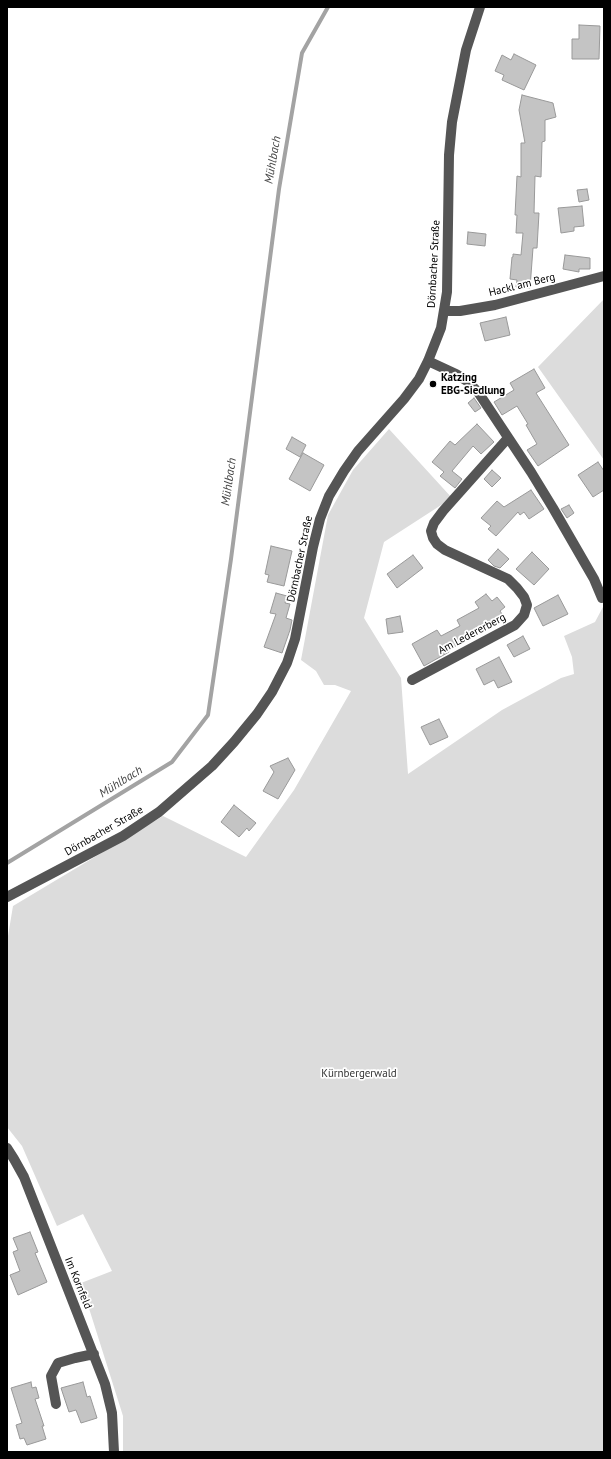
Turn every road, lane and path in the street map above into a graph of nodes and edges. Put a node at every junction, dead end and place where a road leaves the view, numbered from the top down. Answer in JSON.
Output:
{"nodes":[{"id":1,"x":480,"y":7,"type":"edge"},
{"id":2,"x":604,"y":276,"type":"edge"},
{"id":3,"x":444,"y":311,"type":"junction"},
{"id":4,"x":428,"y":361,"type":"junction"},
{"id":5,"x":508,"y":438,"type":"junction"},
{"id":6,"x":602,"y":598,"type":"dead end"},
{"id":7,"x":412,"y":680,"type":"dead end"},
{"id":8,"x":7,"y":897,"type":"edge"},
{"id":9,"x":7,"y":1148,"type":"edge"},
{"id":10,"x":94,"y":1354,"type":"junction"},
{"id":11,"x":56,"y":1404,"type":"dead end"},
{"id":12,"x":114,"y":1452,"type":"edge"}],
"edges":[{"from":1,"to":3,"type":"street","name":"Dörnbacher Straße"},
{"from":2,"to":3,"type":"street","name":"Hackl am Berg"},
{"from":3,"to":4,"type":"street","name":"Dörnbacher Straße"},
{"from":4,"to":5,"type":"street"},
{"from":4,"to":8,"type":"street","name":"Dörnbacher Straße"},
{"from":5,"to":6,"type":"street"},
{"from":5,"to":7,"type":"street","name":"Am Ledererberg"},
{"from":9,"to":10,"type":"street","name":"Im Kornfeld"},
{"from":10,"to":11,"type":"street"},
{"from":10,"to":12,"type":"street","name":"Im Kornfeld"}]}
